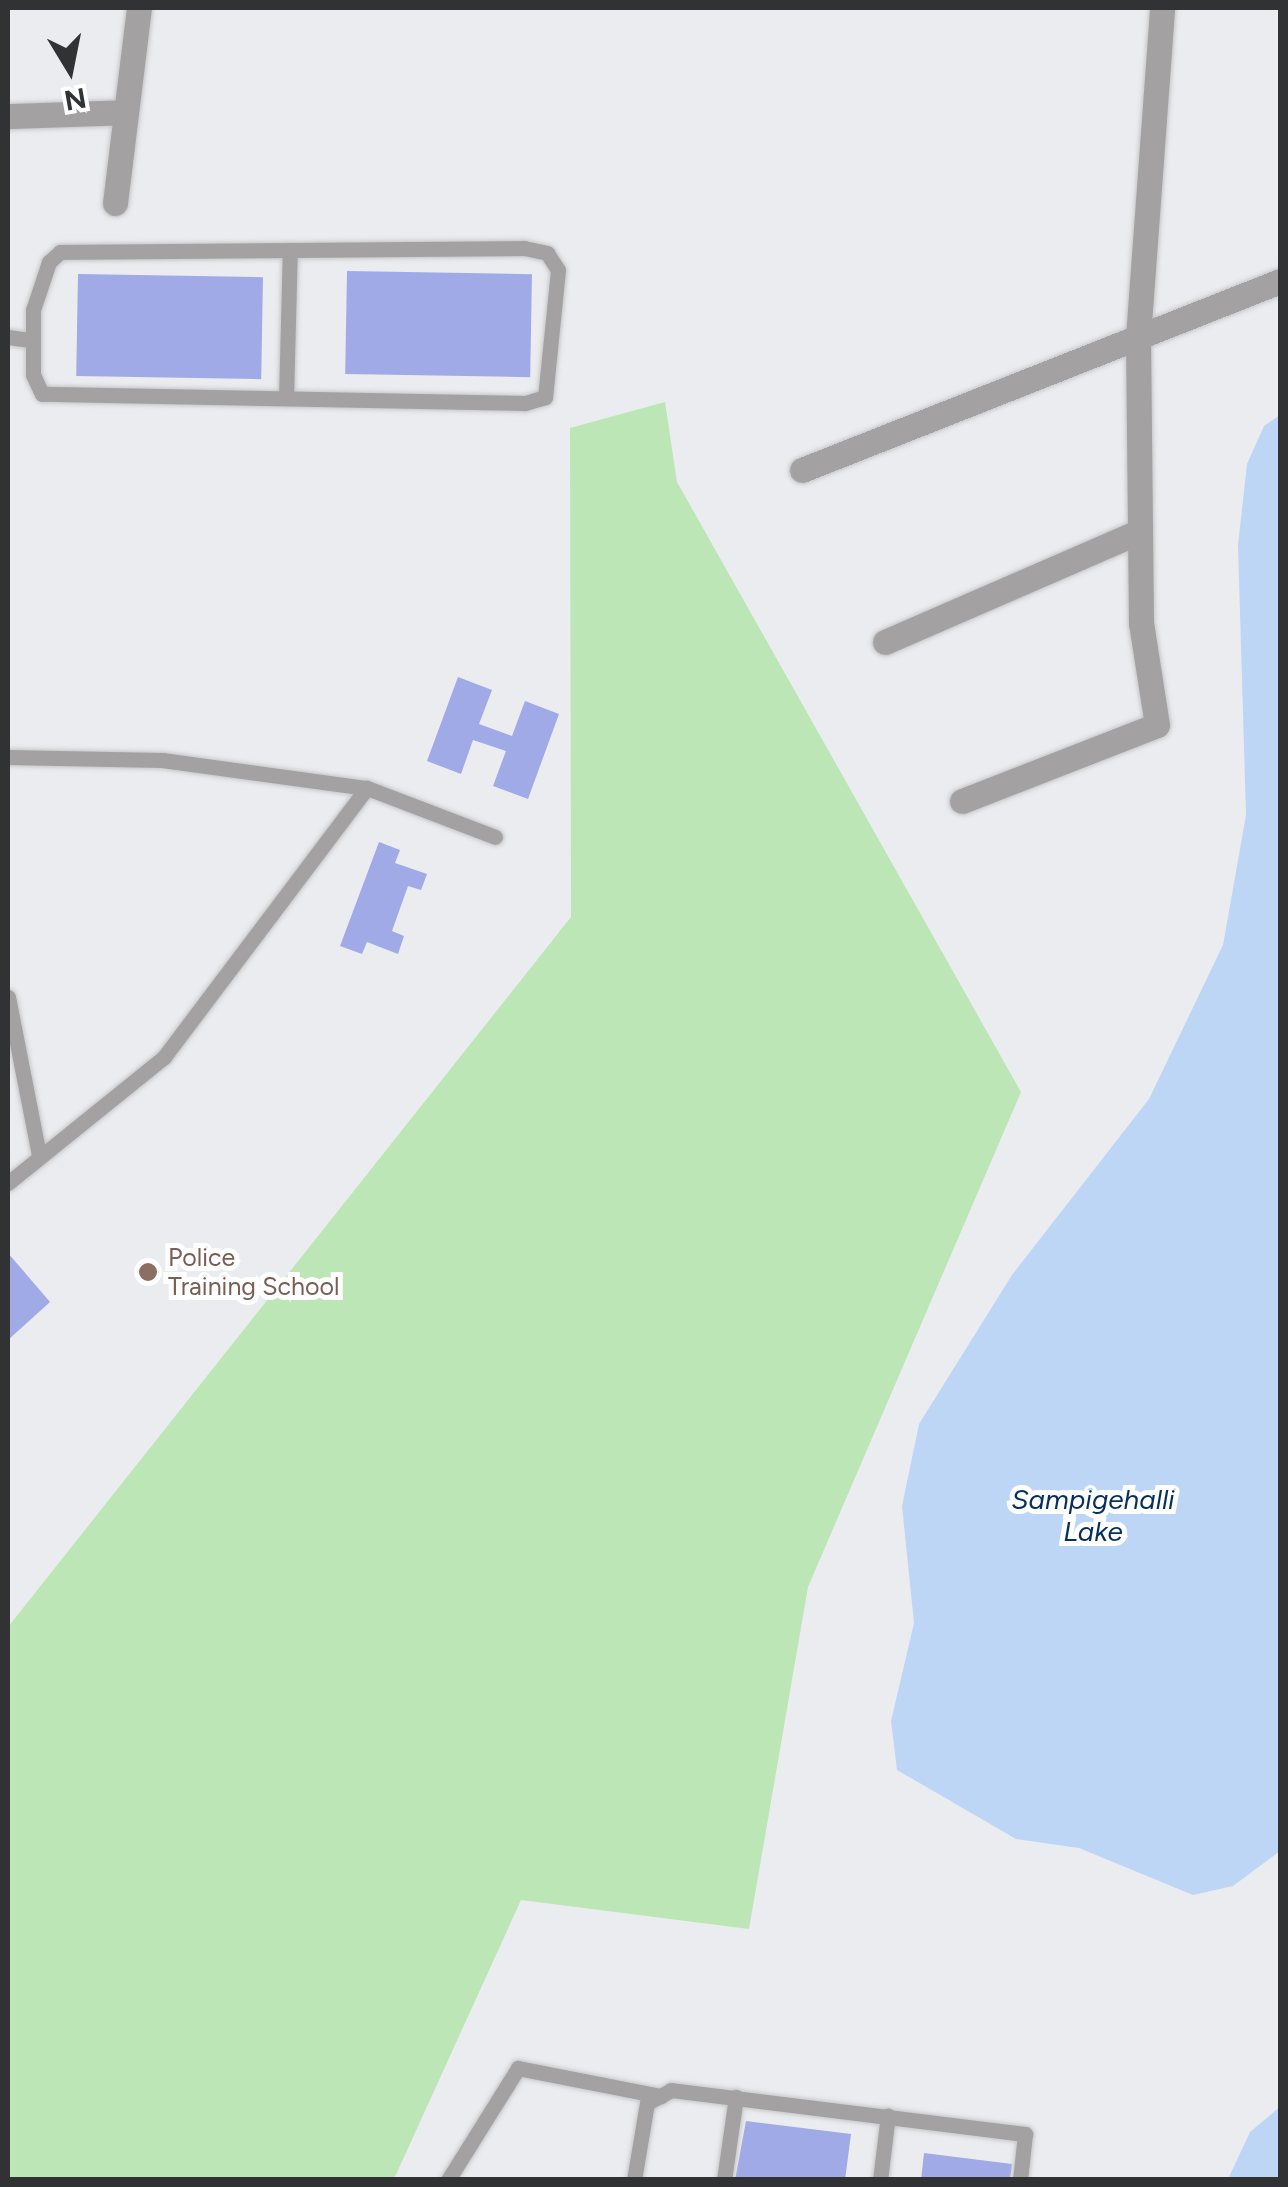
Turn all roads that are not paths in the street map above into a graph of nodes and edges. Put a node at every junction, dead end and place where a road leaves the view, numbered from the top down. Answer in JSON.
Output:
{"nodes":[{"id":1,"x":139,"y":8,"type":"edge"},
{"id":2,"x":1162,"y":8,"type":"edge"},
{"id":3,"x":126,"y":112,"type":"junction"},
{"id":4,"x":8,"y":116,"type":"edge"},
{"id":5,"x":115,"y":203,"type":"dead end"},
{"id":6,"x":290,"y":250,"type":"junction"},
{"id":7,"x":1280,"y":280,"type":"edge"},
{"id":8,"x":8,"y":337,"type":"edge"},
{"id":9,"x":1138,"y":337,"type":"junction"},
{"id":10,"x":30,"y":340,"type":"junction"},
{"id":11,"x":286,"y":398,"type":"junction"},
{"id":12,"x":802,"y":470,"type":"dead end"},
{"id":13,"x":1138,"y":532,"type":"junction"},
{"id":14,"x":885,"y":642,"type":"dead end"},
{"id":15,"x":8,"y":757,"type":"edge"},
{"id":16,"x":367,"y":788,"type":"junction"},
{"id":17,"x":962,"y":800,"type":"dead end"},
{"id":18,"x":495,"y":837,"type":"dead end"},
{"id":19,"x":8,"y":997,"type":"edge"},
{"id":20,"x":38,"y":1156,"type":"junction"},
{"id":21,"x":8,"y":1183,"type":"edge"},
{"id":22,"x":661,"y":2096,"type":"junction"},
{"id":23,"x":736,"y":2098,"type":"junction"},
{"id":24,"x":888,"y":2116,"type":"junction"},
{"id":25,"x":448,"y":2180,"type":"edge"},
{"id":26,"x":634,"y":2180,"type":"edge"},
{"id":27,"x":724,"y":2180,"type":"edge"},
{"id":28,"x":880,"y":2180,"type":"edge"},
{"id":29,"x":1020,"y":2180,"type":"edge"}],
"edges":[{"from":1,"to":3,"type":"street"},
{"from":2,"to":9,"type":"street"},
{"from":3,"to":4,"type":"street"},
{"from":3,"to":5,"type":"street"},
{"from":6,"to":10,"type":"lane"},
{"from":6,"to":11,"type":"lane"},
{"from":6,"to":11,"type":"lane"},
{"from":7,"to":9,"type":"street"},
{"from":8,"to":10,"type":"lane"},
{"from":9,"to":12,"type":"street"},
{"from":9,"to":13,"type":"street"},
{"from":10,"to":11,"type":"lane"},
{"from":13,"to":14,"type":"street"},
{"from":13,"to":17,"type":"street"},
{"from":15,"to":16,"type":"lane"},
{"from":16,"to":18,"type":"lane"},
{"from":16,"to":20,"type":"lane"},
{"from":19,"to":20,"type":"lane"},
{"from":20,"to":21,"type":"lane"},
{"from":22,"to":23,"type":"lane"},
{"from":22,"to":25,"type":"lane"},
{"from":22,"to":26,"type":"lane"},
{"from":23,"to":24,"type":"lane"},
{"from":23,"to":27,"type":"lane"},
{"from":24,"to":28,"type":"lane"},
{"from":24,"to":29,"type":"lane"}]}
